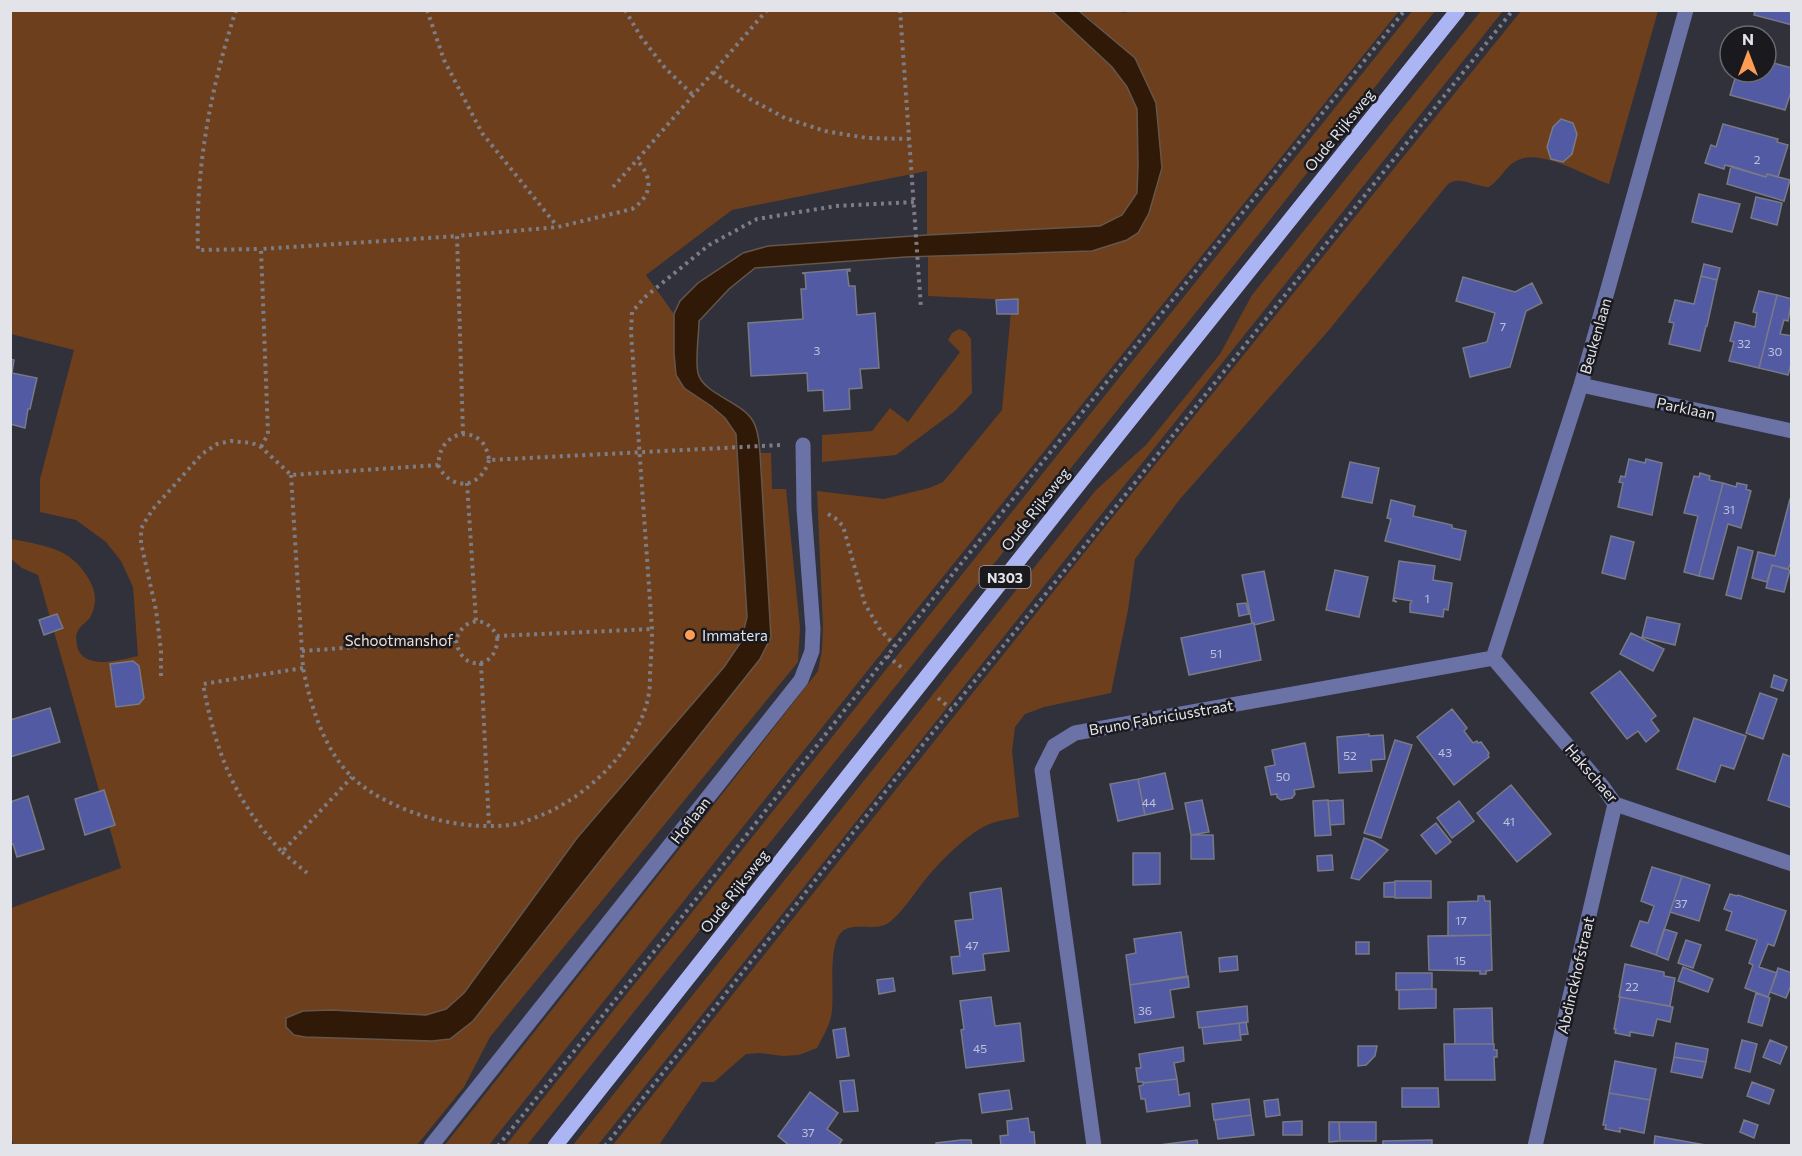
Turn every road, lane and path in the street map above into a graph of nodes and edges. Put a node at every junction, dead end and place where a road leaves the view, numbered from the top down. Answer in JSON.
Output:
{"nodes":[{"id":1,"x":236,"y":10,"type":"edge"},
{"id":2,"x":427,"y":10,"type":"edge"},
{"id":3,"x":625,"y":10,"type":"edge"},
{"id":4,"x":767,"y":10,"type":"edge"},
{"id":5,"x":900,"y":10,"type":"edge"},
{"id":6,"x":1405,"y":10,"type":"edge"},
{"id":7,"x":1458,"y":10,"type":"edge"},
{"id":8,"x":1513,"y":10,"type":"edge"},
{"id":9,"x":1686,"y":10,"type":"edge"},
{"id":10,"x":713,"y":72,"type":"junction"},
{"id":11,"x":693,"y":94,"type":"junction"},
{"id":12,"x":909,"y":139,"type":"junction"},
{"id":13,"x":637,"y":160,"type":"junction"},
{"id":14,"x":613,"y":187,"type":"dead end"},
{"id":15,"x":914,"y":202,"type":"junction"},
{"id":16,"x":558,"y":227,"type":"junction"},
{"id":17,"x":458,"y":236,"type":"junction"},
{"id":18,"x":261,"y":249,"type":"junction"},
{"id":19,"x":921,"y":308,"type":"dead end"},
{"id":20,"x":1581,"y":385,"type":"junction"},
{"id":21,"x":1791,"y":431,"type":"edge"},
{"id":22,"x":463,"y":434,"type":"junction"},
{"id":23,"x":781,"y":445,"type":"dead end"},
{"id":24,"x":803,"y":445,"type":"dead end"},
{"id":25,"x":261,"y":447,"type":"junction"},
{"id":26,"x":640,"y":453,"type":"junction"},
{"id":27,"x":489,"y":460,"type":"junction"},
{"id":28,"x":438,"y":465,"type":"junction"},
{"id":29,"x":291,"y":475,"type":"junction"},
{"id":30,"x":467,"y":483,"type":"junction"},
{"id":31,"x":804,"y":509,"type":"junction"},
{"id":32,"x":476,"y":621,"type":"junction"},
{"id":33,"x":652,"y":629,"type":"junction"},
{"id":34,"x":497,"y":636,"type":"junction"},
{"id":35,"x":456,"y":640,"type":"junction"},
{"id":36,"x":895,"y":646,"type":"junction"},
{"id":37,"x":302,"y":651,"type":"junction"},
{"id":38,"x":1493,"y":658,"type":"junction"},
{"id":39,"x":481,"y":663,"type":"junction"},
{"id":40,"x":303,"y":668,"type":"junction"},
{"id":41,"x":161,"y":676,"type":"dead end"},
{"id":42,"x":352,"y":777,"type":"junction"},
{"id":43,"x":1616,"y":804,"type":"junction"},
{"id":44,"x":489,"y":826,"type":"junction"},
{"id":45,"x":282,"y":852,"type":"junction"},
{"id":46,"x":1791,"y":864,"type":"edge"},
{"id":47,"x":307,"y":873,"type":"dead end"},
{"id":48,"x":431,"y":1146,"type":"edge"},
{"id":49,"x":498,"y":1146,"type":"edge"},
{"id":50,"x":555,"y":1146,"type":"edge"},
{"id":51,"x":605,"y":1146,"type":"edge"},
{"id":52,"x":1094,"y":1146,"type":"edge"},
{"id":53,"x":1535,"y":1146,"type":"edge"}],
"edges":[{"from":1,"to":18,"type":"path"},
{"from":2,"to":16,"type":"path"},
{"from":3,"to":11,"type":"path"},
{"from":4,"to":10,"type":"path"},
{"from":5,"to":12,"type":"path"},
{"from":6,"to":36,"type":"path"},
{"from":7,"to":50,"type":"main road","name":"Oude Rijksweg","number":"N303"},
{"from":8,"to":51,"type":"path"},
{"from":9,"to":20,"type":"street","name":"Beukenlaan"},
{"from":10,"to":11,"type":"path"},
{"from":10,"to":12,"type":"path"},
{"from":11,"to":13,"type":"path"},
{"from":12,"to":15,"type":"path"},
{"from":13,"to":14,"type":"path"},
{"from":13,"to":16,"type":"path"},
{"from":15,"to":19,"type":"path"},
{"from":15,"to":26,"type":"path"},
{"from":16,"to":17,"type":"path"},
{"from":17,"to":18,"type":"path"},
{"from":17,"to":22,"type":"path"},
{"from":18,"to":25,"type":"path"},
{"from":20,"to":21,"type":"street","name":"Parklaan"},
{"from":20,"to":38,"type":"street","name":"Beukenlaan"},
{"from":22,"to":27,"type":"path"},
{"from":22,"to":28,"type":"path"},
{"from":23,"to":26,"type":"path"},
{"from":24,"to":31,"type":"street","name":"Hoflaan"},
{"from":25,"to":29,"type":"path"},
{"from":25,"to":41,"type":"path"},
{"from":26,"to":27,"type":"path"},
{"from":26,"to":33,"type":"path"},
{"from":27,"to":30,"type":"path"},
{"from":28,"to":29,"type":"path"},
{"from":28,"to":30,"type":"path"},
{"from":29,"to":37,"type":"path"},
{"from":30,"to":32,"type":"path"},
{"from":31,"to":36,"type":"path"},
{"from":31,"to":48,"type":"street","name":"Hoflaan"},
{"from":32,"to":34,"type":"path"},
{"from":32,"to":35,"type":"path"},
{"from":33,"to":34,"type":"path"},
{"from":33,"to":44,"type":"path"},
{"from":34,"to":39,"type":"path"},
{"from":35,"to":37,"type":"path"},
{"from":35,"to":39,"type":"path"},
{"from":36,"to":49,"type":"path"},
{"from":37,"to":40,"type":"path"},
{"from":38,"to":43,"type":"street","name":"Hakschaer"},
{"from":38,"to":52,"type":"street","name":"Bruno Fabriciusstraat"},
{"from":39,"to":44,"type":"path"},
{"from":40,"to":42,"type":"path"},
{"from":40,"to":45,"type":"path"},
{"from":42,"to":44,"type":"path"},
{"from":42,"to":45,"type":"path"},
{"from":43,"to":46,"type":"street","name":"Hakschaer"},
{"from":43,"to":53,"type":"street","name":"Abdinckhofstraat"},
{"from":45,"to":47,"type":"path"}]}
